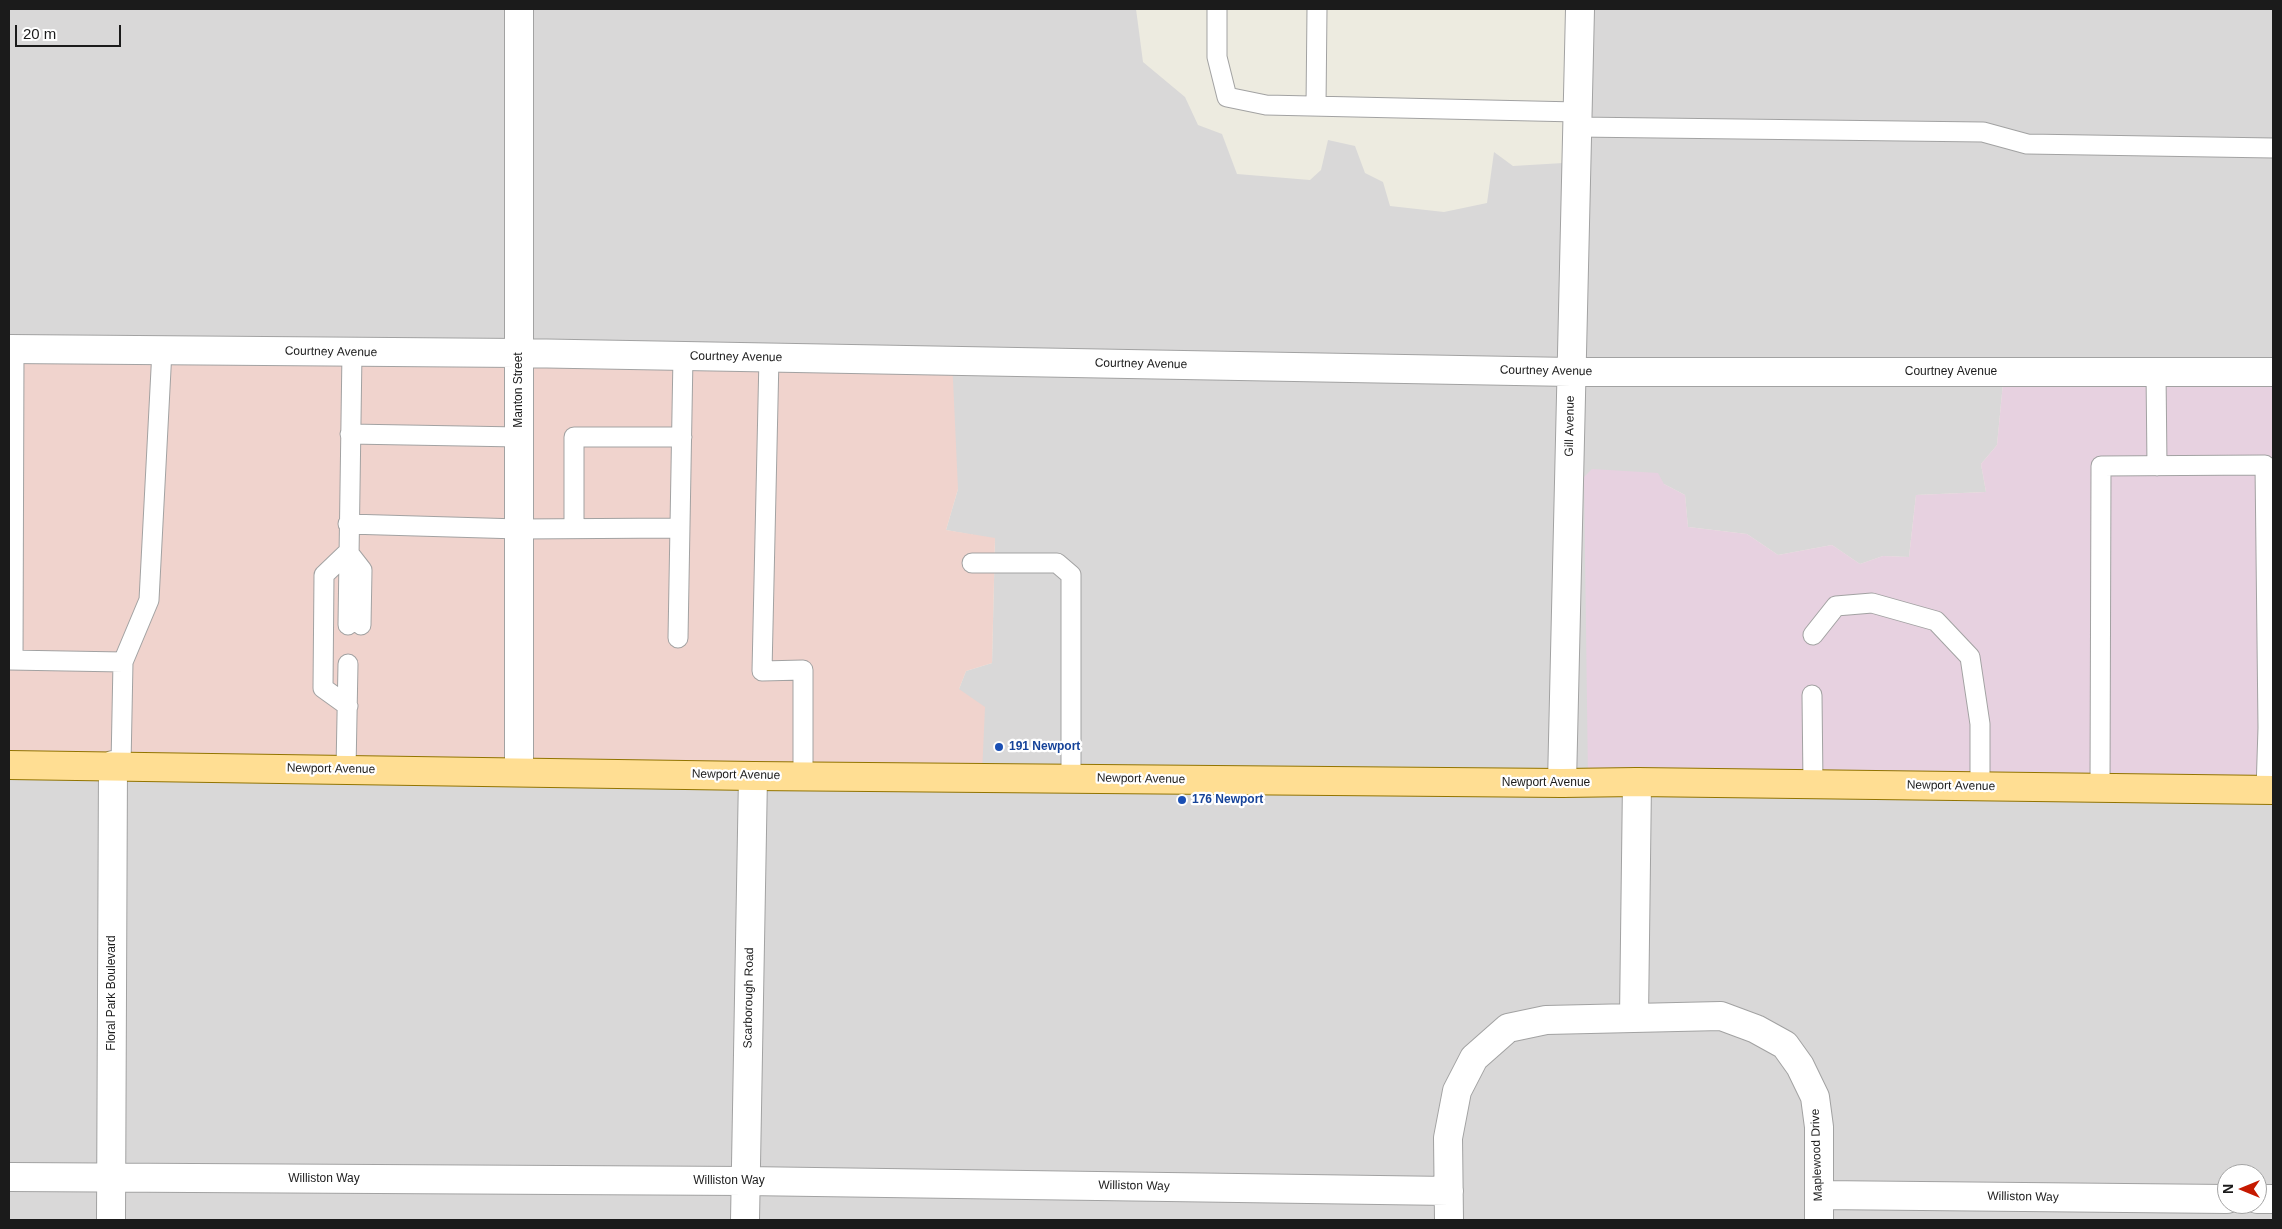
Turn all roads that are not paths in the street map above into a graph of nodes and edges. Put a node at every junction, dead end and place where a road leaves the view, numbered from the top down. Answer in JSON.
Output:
{"nodes":[{"id":1,"x":519,"y":9,"type":"edge"},
{"id":2,"x":1217,"y":9,"type":"edge"},
{"id":3,"x":1317,"y":9,"type":"edge"},
{"id":4,"x":1580,"y":9,"type":"edge"},
{"id":5,"x":1316,"y":106,"type":"junction"},
{"id":6,"x":1577,"y":119,"type":"junction"},
{"id":7,"x":2273,"y":148,"type":"edge"},
{"id":8,"x":12,"y":349,"type":"edge"},
{"id":9,"x":162,"y":350,"type":"junction"},
{"id":10,"x":352,"y":352,"type":"junction"},
{"id":11,"x":519,"y":353,"type":"junction"},
{"id":12,"x":683,"y":356,"type":"junction"},
{"id":13,"x":769,"y":358,"type":"junction"},
{"id":14,"x":1571,"y":372,"type":"junction"},
{"id":15,"x":2156,"y":372,"type":"junction"},
{"id":16,"x":2273,"y":372,"type":"edge"},
{"id":17,"x":350,"y":434,"type":"junction"},
{"id":18,"x":519,"y":436,"type":"junction"},
{"id":19,"x":682,"y":437,"type":"junction"},
{"id":20,"x":2269,"y":465,"type":"edge"},
{"id":21,"x":2156,"y":466,"type":"junction"},
{"id":22,"x":348,"y":524,"type":"junction"},
{"id":23,"x":574,"y":528,"type":"junction"},
{"id":24,"x":680,"y":528,"type":"junction"},
{"id":25,"x":519,"y":529,"type":"junction"},
{"id":26,"x":348,"y":552,"type":"junction"},
{"id":27,"x":972,"y":564,"type":"dead end"},
{"id":28,"x":354,"y":625,"type":"dead end"},
{"id":29,"x":1813,"y":635,"type":"dead end"},
{"id":30,"x":678,"y":638,"type":"dead end"},
{"id":31,"x":11,"y":660,"type":"edge"},
{"id":32,"x":123,"y":662,"type":"junction"},
{"id":33,"x":354,"y":665,"type":"dead end"},
{"id":34,"x":1812,"y":695,"type":"dead end"},
{"id":35,"x":348,"y":706,"type":"junction"},
{"id":36,"x":2271,"y":725,"type":"edge"},
{"id":37,"x":9,"y":765,"type":"edge"},
{"id":38,"x":117,"y":765,"type":"junction"},
{"id":39,"x":346,"y":769,"type":"junction"},
{"id":40,"x":519,"y":772,"type":"junction"},
{"id":41,"x":753,"y":776,"type":"junction"},
{"id":42,"x":803,"y":776,"type":"junction"},
{"id":43,"x":1071,"y":779,"type":"junction"},
{"id":44,"x":1637,"y":782,"type":"junction"},
{"id":45,"x":1562,"y":784,"type":"junction"},
{"id":46,"x":1813,"y":784,"type":"junction"},
{"id":47,"x":1980,"y":786,"type":"junction"},
{"id":48,"x":2100,"y":788,"type":"junction"},
{"id":49,"x":2270,"y":790,"type":"edge"},
{"id":50,"x":1634,"y":1017,"type":"junction"},
{"id":51,"x":9,"y":1177,"type":"edge"},
{"id":52,"x":112,"y":1179,"type":"junction"},
{"id":53,"x":745,"y":1180,"type":"junction"},
{"id":54,"x":1449,"y":1191,"type":"junction"},
{"id":55,"x":2217,"y":1199,"type":"edge"},
{"id":56,"x":1820,"y":1207,"type":"edge"},
{"id":57,"x":112,"y":1220,"type":"edge"},
{"id":58,"x":745,"y":1220,"type":"edge"},
{"id":59,"x":1449,"y":1220,"type":"edge"}],
"edges":[{"from":1,"to":11,"type":"street","name":"Manton Street"},
{"from":2,"to":5,"type":"lane"},
{"from":3,"to":5,"type":"lane"},
{"from":4,"to":6,"type":"street","name":"Gill Avenue"},
{"from":5,"to":6,"type":"lane"},
{"from":6,"to":7,"type":"lane"},
{"from":6,"to":14,"type":"street","name":"Gill Avenue"},
{"from":8,"to":9,"type":"street","name":"Courtney Avenue"},
{"from":8,"to":31,"type":"lane"},
{"from":9,"to":10,"type":"street","name":"Courtney Avenue"},
{"from":9,"to":32,"type":"lane"},
{"from":10,"to":11,"type":"street","name":"Courtney Avenue"},
{"from":10,"to":17,"type":"lane"},
{"from":11,"to":12,"type":"street","name":"Courtney Avenue"},
{"from":11,"to":18,"type":"street","name":"Manton Street"},
{"from":12,"to":13,"type":"street","name":"Courtney Avenue"},
{"from":12,"to":19,"type":"lane"},
{"from":13,"to":14,"type":"street","name":"Courtney Avenue"},
{"from":13,"to":42,"type":"lane"},
{"from":14,"to":15,"type":"street","name":"Courtney Avenue"},
{"from":14,"to":45,"type":"street","name":"Gill Avenue"},
{"from":15,"to":16,"type":"street","name":"Courtney Avenue"},
{"from":15,"to":21,"type":"lane"},
{"from":17,"to":18,"type":"lane"},
{"from":17,"to":22,"type":"lane"},
{"from":18,"to":25,"type":"street","name":"Manton Street"},
{"from":19,"to":23,"type":"lane"},
{"from":19,"to":24,"type":"lane"},
{"from":20,"to":21,"type":"lane"},
{"from":20,"to":36,"type":"lane"},
{"from":21,"to":48,"type":"lane"},
{"from":22,"to":25,"type":"lane"},
{"from":22,"to":26,"type":"lane"},
{"from":23,"to":24,"type":"lane"},
{"from":23,"to":25,"type":"lane"},
{"from":24,"to":30,"type":"lane"},
{"from":25,"to":40,"type":"street","name":"Manton Street"},
{"from":26,"to":28,"type":"lane"},
{"from":26,"to":35,"type":"lane"},
{"from":27,"to":43,"type":"lane"},
{"from":29,"to":47,"type":"lane"},
{"from":31,"to":32,"type":"lane"},
{"from":32,"to":38,"type":"lane"},
{"from":33,"to":35,"type":"lane"},
{"from":34,"to":46,"type":"lane"},
{"from":35,"to":39,"type":"lane"},
{"from":36,"to":49,"type":"lane"},
{"from":37,"to":38,"type":"main road","name":"Newport Avenue"},
{"from":38,"to":39,"type":"main road","name":"Newport Avenue"},
{"from":38,"to":52,"type":"street","name":"Floral Park Boulevard"},
{"from":39,"to":40,"type":"main road","name":"Newport Avenue"},
{"from":40,"to":41,"type":"main road","name":"Newport Avenue"},
{"from":41,"to":42,"type":"main road","name":"Newport Avenue"},
{"from":41,"to":53,"type":"street","name":"Scarborough Road"},
{"from":42,"to":43,"type":"main road","name":"Newport Avenue"},
{"from":43,"to":45,"type":"main road","name":"Newport Avenue"},
{"from":44,"to":45,"type":"main road","name":"Newport Avenue"},
{"from":44,"to":46,"type":"main road","name":"Newport Avenue"},
{"from":44,"to":50,"type":"street"},
{"from":46,"to":47,"type":"main road","name":"Newport Avenue"},
{"from":47,"to":48,"type":"main road","name":"Newport Avenue"},
{"from":48,"to":49,"type":"main road","name":"Newport Avenue"},
{"from":50,"to":54,"type":"street","name":"Maplewood Drive"},
{"from":50,"to":56,"type":"street","name":"Maplewood Drive"},
{"from":51,"to":52,"type":"street","name":"Williston Way"},
{"from":52,"to":53,"type":"street","name":"Williston Way"},
{"from":52,"to":57,"type":"street","name":"Floral Park Boulevard"},
{"from":53,"to":54,"type":"street","name":"Williston Way"},
{"from":53,"to":58,"type":"street","name":"Scarborough Road"},
{"from":54,"to":59,"type":"street","name":"Maplewood Drive"},
{"from":55,"to":56,"type":"street","name":"Williston Way"}]}
